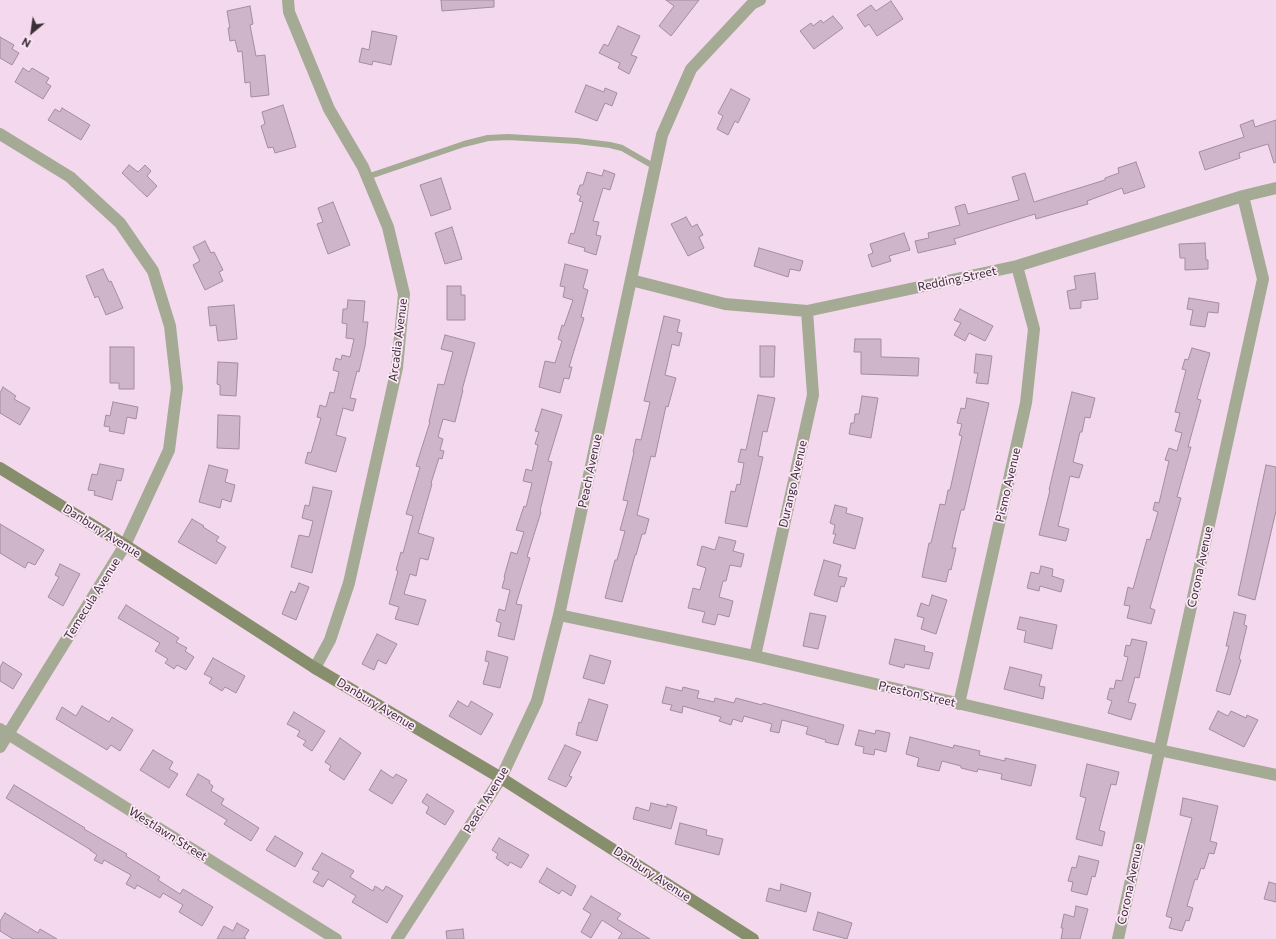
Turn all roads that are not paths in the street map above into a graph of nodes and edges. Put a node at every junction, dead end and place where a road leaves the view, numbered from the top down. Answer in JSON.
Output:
{"nodes":[{"id":1,"x":288,"y":0,"type":"edge"},
{"id":2,"x":760,"y":0,"type":"edge"},
{"id":3,"x":0,"y":134,"type":"edge"},
{"id":4,"x":655,"y":167,"type":"junction"},
{"id":5,"x":367,"y":177,"type":"junction"},
{"id":6,"x":1276,"y":188,"type":"edge"},
{"id":7,"x":1243,"y":196,"type":"junction"},
{"id":8,"x":1016,"y":266,"type":"junction"},
{"id":9,"x":631,"y":280,"type":"junction"},
{"id":10,"x":807,"y":311,"type":"junction"},
{"id":11,"x":0,"y":468,"type":"edge"},
{"id":12,"x":125,"y":545,"type":"junction"},
{"id":13,"x":559,"y":615,"type":"junction"},
{"id":14,"x":755,"y":656,"type":"junction"},
{"id":15,"x":315,"y":668,"type":"junction"},
{"id":16,"x":959,"y":704,"type":"junction"},
{"id":17,"x":4,"y":732,"type":"edge"},
{"id":18,"x":0,"y":747,"type":"edge"},
{"id":19,"x":1159,"y":750,"type":"junction"},
{"id":20,"x":1276,"y":775,"type":"edge"},
{"id":21,"x":501,"y":778,"type":"junction"},
{"id":22,"x":336,"y":939,"type":"edge"},
{"id":23,"x":397,"y":939,"type":"edge"},
{"id":24,"x":753,"y":939,"type":"edge"},
{"id":25,"x":1118,"y":939,"type":"edge"}],
"edges":[{"from":1,"to":5,"type":"street","name":"Arcadia Avenue"},
{"from":2,"to":4,"type":"street","name":"Peach Avenue"},
{"from":3,"to":12,"type":"street","name":"Temecula Avenue"},
{"from":4,"to":5,"type":"lane"},
{"from":4,"to":9,"type":"street","name":"Peach Avenue"},
{"from":5,"to":15,"type":"street","name":"Arcadia Avenue"},
{"from":6,"to":7,"type":"street","name":"Redding Street"},
{"from":7,"to":8,"type":"street","name":"Redding Street"},
{"from":7,"to":19,"type":"street","name":"Corona Avenue"},
{"from":8,"to":10,"type":"street","name":"Redding Street"},
{"from":8,"to":16,"type":"street","name":"Pismo Avenue"},
{"from":9,"to":10,"type":"street","name":"Redding Street"},
{"from":9,"to":13,"type":"street","name":"Peach Avenue"},
{"from":10,"to":14,"type":"street","name":"Durango Avenue"},
{"from":11,"to":12,"type":"street","name":"Danbury Avenue"},
{"from":12,"to":15,"type":"street","name":"Danbury Avenue"},
{"from":12,"to":17,"type":"street","name":"Temecula Avenue"},
{"from":13,"to":14,"type":"street","name":"Preston Street"},
{"from":13,"to":21,"type":"street","name":"Peach Avenue"},
{"from":14,"to":16,"type":"street","name":"Preston Street"},
{"from":15,"to":21,"type":"street","name":"Danbury Avenue"},
{"from":16,"to":19,"type":"street","name":"Preston Street"},
{"from":17,"to":18,"type":"street","name":"Temecula Avenue"},
{"from":17,"to":22,"type":"street","name":"Westlawn Street"},
{"from":19,"to":20,"type":"street","name":"Preston Street"},
{"from":19,"to":25,"type":"street","name":"Corona Avenue"},
{"from":21,"to":23,"type":"street","name":"Peach Avenue"},
{"from":21,"to":24,"type":"street","name":"Danbury Avenue"}]}
